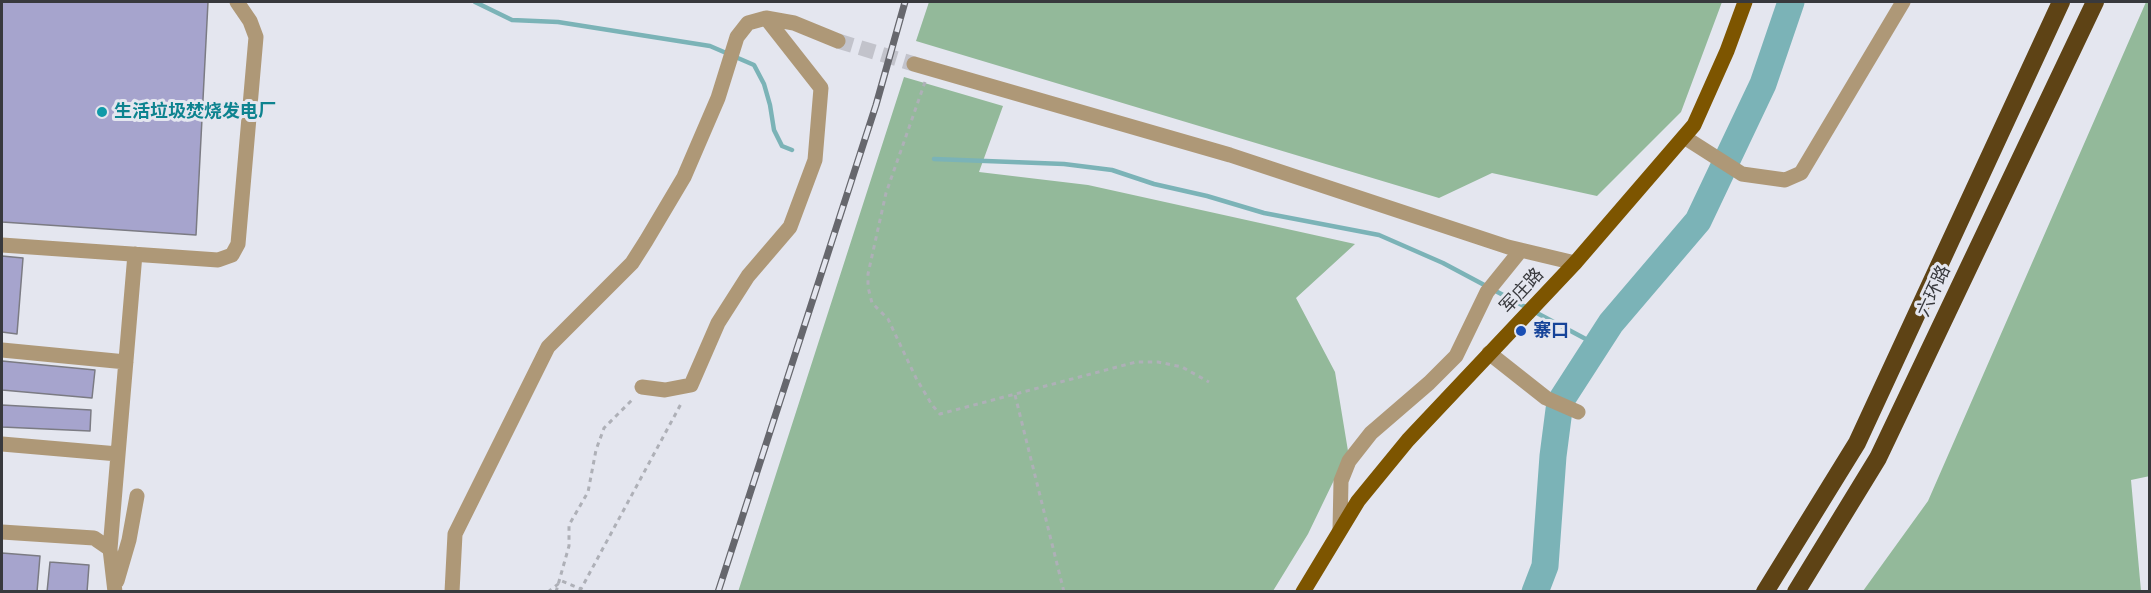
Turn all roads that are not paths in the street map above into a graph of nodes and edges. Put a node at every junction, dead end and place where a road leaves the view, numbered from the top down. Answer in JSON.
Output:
{"nodes":[{"id":1,"x":237,"y":2,"type":"edge"},
{"id":2,"x":1745,"y":2,"type":"edge"},
{"id":3,"x":1903,"y":2,"type":"edge"},
{"id":4,"x":2061,"y":2,"type":"edge"},
{"id":5,"x":2095,"y":2,"type":"edge"},
{"id":6,"x":766,"y":18,"type":"junction"},
{"id":7,"x":838,"y":41,"type":"tunnel mouth"},
{"id":8,"x":914,"y":64,"type":"tunnel mouth"},
{"id":9,"x":1684,"y":137,"type":"junction"},
{"id":10,"x":2,"y":245,"type":"edge"},
{"id":11,"x":1521,"y":250,"type":"junction"},
{"id":12,"x":135,"y":254,"type":"junction"},
{"id":13,"x":1575,"y":263,"type":"junction"},
{"id":14,"x":2,"y":350,"type":"edge"},
{"id":15,"x":1488,"y":353,"type":"junction"},
{"id":16,"x":126,"y":362,"type":"junction"},
{"id":17,"x":642,"y":387,"type":"road end"},
{"id":18,"x":1578,"y":412,"type":"dead end"},
{"id":19,"x":2,"y":444,"type":"edge"},
{"id":20,"x":118,"y":454,"type":"junction"},
{"id":21,"x":137,"y":496,"type":"dead end"},
{"id":22,"x":1340,"y":530,"type":"junction"},
{"id":23,"x":2,"y":532,"type":"edge"},
{"id":24,"x":110,"y":549,"type":"junction"},
{"id":25,"x":115,"y":591,"type":"edge"},
{"id":26,"x":452,"y":591,"type":"edge"},
{"id":27,"x":1303,"y":591,"type":"edge"},
{"id":28,"x":1765,"y":591,"type":"edge"},
{"id":29,"x":1796,"y":591,"type":"edge"}],
"edges":[{"from":1,"to":12,"type":"street"},
{"from":2,"to":9,"type":"main road","name":"军庄路"},
{"from":3,"to":9,"type":"street"},
{"from":4,"to":28,"type":"highway","name":"六环路"},
{"from":5,"to":29,"type":"highway","name":"六环路"},
{"from":6,"to":7,"type":"street"},
{"from":6,"to":17,"type":"street"},
{"from":6,"to":26,"type":"street"},
{"from":8,"to":11,"type":"street"},
{"from":9,"to":13,"type":"main road","name":"军庄路"},
{"from":10,"to":12,"type":"street"},
{"from":11,"to":13,"type":"street"},
{"from":11,"to":22,"type":"street"},
{"from":12,"to":16,"type":"street"},
{"from":13,"to":15,"type":"main road","name":"军庄路"},
{"from":14,"to":16,"type":"street"},
{"from":15,"to":18,"type":"street"},
{"from":15,"to":22,"type":"main road","name":"军庄路"},
{"from":16,"to":20,"type":"street"},
{"from":19,"to":20,"type":"street"},
{"from":20,"to":24,"type":"street"},
{"from":21,"to":25,"type":"street"},
{"from":22,"to":27,"type":"main road","name":"军庄路"},
{"from":23,"to":24,"type":"street"},
{"from":24,"to":25,"type":"street"}]}
